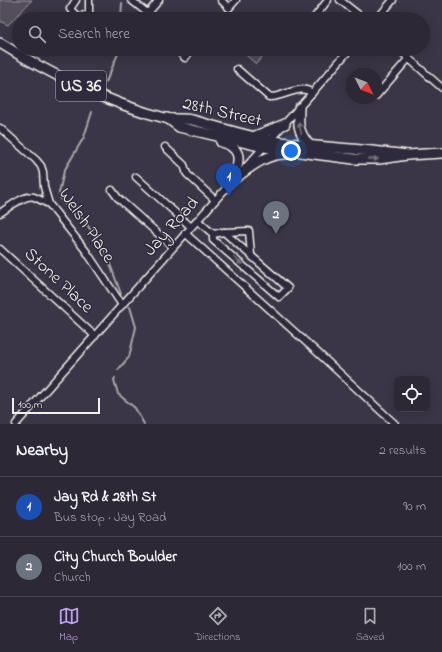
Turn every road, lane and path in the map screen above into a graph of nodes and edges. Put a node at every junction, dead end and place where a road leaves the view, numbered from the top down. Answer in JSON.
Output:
{"nodes":[{"id":1,"x":76,"y":0,"type":"edge"},
{"id":2,"x":89,"y":0,"type":"edge"},
{"id":3,"x":131,"y":0,"type":"edge"},
{"id":4,"x":159,"y":0,"type":"edge"},
{"id":5,"x":221,"y":0,"type":"edge"},
{"id":6,"x":236,"y":0,"type":"edge"},
{"id":7,"x":328,"y":0,"type":"edge"},
{"id":8,"x":340,"y":0,"type":"edge"},
{"id":9,"x":393,"y":0,"type":"edge"},
{"id":10,"x":74,"y":12,"type":"edge"},
{"id":11,"x":89,"y":12,"type":"edge"},
{"id":12,"x":147,"y":12,"type":"edge"},
{"id":13,"x":149,"y":12,"type":"edge"},
{"id":14,"x":319,"y":12,"type":"edge"},
{"id":15,"x":355,"y":12,"type":"edge"},
{"id":16,"x":382,"y":12,"type":"edge"},
{"id":17,"x":1,"y":46,"type":"edge"},
{"id":18,"x":12,"y":52,"type":"edge"},
{"id":19,"x":20,"y":56,"type":"edge"},
{"id":20,"x":344,"y":56,"type":"edge"},
{"id":21,"x":407,"y":56,"type":"edge"},
{"id":22,"x":409,"y":58,"type":"junction"},
{"id":23,"x":237,"y":69,"type":"dead end"},
{"id":24,"x":442,"y":88,"type":"edge"},
{"id":25,"x":382,"y":89,"type":"edge"},
{"id":26,"x":312,"y":93,"type":"junction"},
{"id":27,"x":299,"y":108,"type":"junction"},
{"id":28,"x":167,"y":118,"type":"junction"},
{"id":29,"x":285,"y":124,"type":"junction"},
{"id":30,"x":179,"y":127,"type":"junction"},
{"id":31,"x":0,"y":128,"type":"edge"},
{"id":32,"x":253,"y":137,"type":"junction"},
{"id":33,"x":267,"y":143,"type":"junction"},
{"id":34,"x":165,"y":147,"type":"dead end"},
{"id":35,"x":308,"y":150,"type":"junction"},
{"id":36,"x":442,"y":153,"type":"edge"},
{"id":37,"x":136,"y":178,"type":"dead end"},
{"id":38,"x":234,"y":180,"type":"junction"},
{"id":39,"x":112,"y":190,"type":"dead end"},
{"id":40,"x":215,"y":200,"type":"junction"},
{"id":41,"x":49,"y":204,"type":"junction"},
{"id":42,"x":0,"y":213,"type":"edge"},
{"id":43,"x":197,"y":220,"type":"junction"},
{"id":44,"x":191,"y":227,"type":"junction"},
{"id":45,"x":224,"y":232,"type":"junction"},
{"id":46,"x":185,"y":234,"type":"junction"},
{"id":47,"x":213,"y":234,"type":"junction"},
{"id":48,"x":173,"y":247,"type":"junction"},
{"id":49,"x":0,"y":249,"type":"edge"},
{"id":50,"x":250,"y":255,"type":"junction"},
{"id":51,"x":122,"y":305,"type":"junction"},
{"id":52,"x":94,"y":336,"type":"junction"},
{"id":53,"x":16,"y":424,"type":"edge"},
{"id":54,"x":395,"y":424,"type":"edge"}],
"edges":[{"from":1,"to":10,"type":"street"},
{"from":2,"to":11,"type":"street"},
{"from":3,"to":12,"type":"street"},
{"from":4,"to":13,"type":"street"},
{"from":5,"to":6,"type":"street"},
{"from":7,"to":14,"type":"street"},
{"from":8,"to":15,"type":"street"},
{"from":9,"to":16,"type":"street"},
{"from":17,"to":18,"type":"highway","name":"28th Street","number":"US 36"},
{"from":19,"to":28,"type":"highway","name":"28th Street","number":"US 36"},
{"from":20,"to":26,"type":"street","name":"Jay Road"},
{"from":21,"to":22,"type":"street"},
{"from":22,"to":24,"type":"street"},
{"from":22,"to":25,"type":"street"},
{"from":23,"to":26,"type":"street"},
{"from":26,"to":27,"type":"street","name":"Jay Road"},
{"from":27,"to":29,"type":"street","name":"Jay Road"},
{"from":35,"to":27,"type":"highway","one_way":true},
{"from":28,"to":30,"type":"highway","name":"28th Street","number":"US 36"},
{"from":28,"to":32,"type":"highway","name":"28th Street","number":"US 36"},
{"from":29,"to":32,"type":"highway"},
{"from":29,"to":33,"type":"street","name":"Jay Road"},
{"from":30,"to":33,"type":"highway","name":"28th Street","number":"US 36"},
{"from":30,"to":38,"type":"highway"},
{"from":31,"to":41,"type":"street","name":"Welsh Place"},
{"from":32,"to":33,"type":"highway","name":"28th Street","number":"US 36"},
{"from":33,"to":35,"type":"highway","number":"US 36"},
{"from":33,"to":38,"type":"street","name":"Jay Road"},
{"from":34,"to":40,"type":"street"},
{"from":35,"to":36,"type":"highway","number":"US 36"},
{"from":35,"to":38,"type":"highway"},
{"from":37,"to":44,"type":"street"},
{"from":38,"to":40,"type":"street","name":"Jay Road"},
{"from":39,"to":48,"type":"street"},
{"from":40,"to":43,"type":"street","name":"Jay Road"},
{"from":41,"to":42,"type":"street"},
{"from":41,"to":51,"type":"street","name":"Welsh Place"},
{"from":43,"to":44,"type":"street","name":"Jay Road"},
{"from":43,"to":47,"type":"street"},
{"from":44,"to":46,"type":"street","name":"Jay Road"},
{"from":45,"to":47,"type":"street"},
{"from":45,"to":50,"type":"street"},
{"from":45,"to":50,"type":"street"},
{"from":46,"to":48,"type":"street","name":"Jay Road"},
{"from":46,"to":54,"type":"street"},
{"from":47,"to":50,"type":"street","one_way":true},
{"from":48,"to":51,"type":"street","name":"Jay Road"},
{"from":49,"to":52,"type":"street","name":"Stone Place"},
{"from":51,"to":52,"type":"street","name":"Jay Road"},
{"from":52,"to":53,"type":"street","name":"Jay Road"}]}
